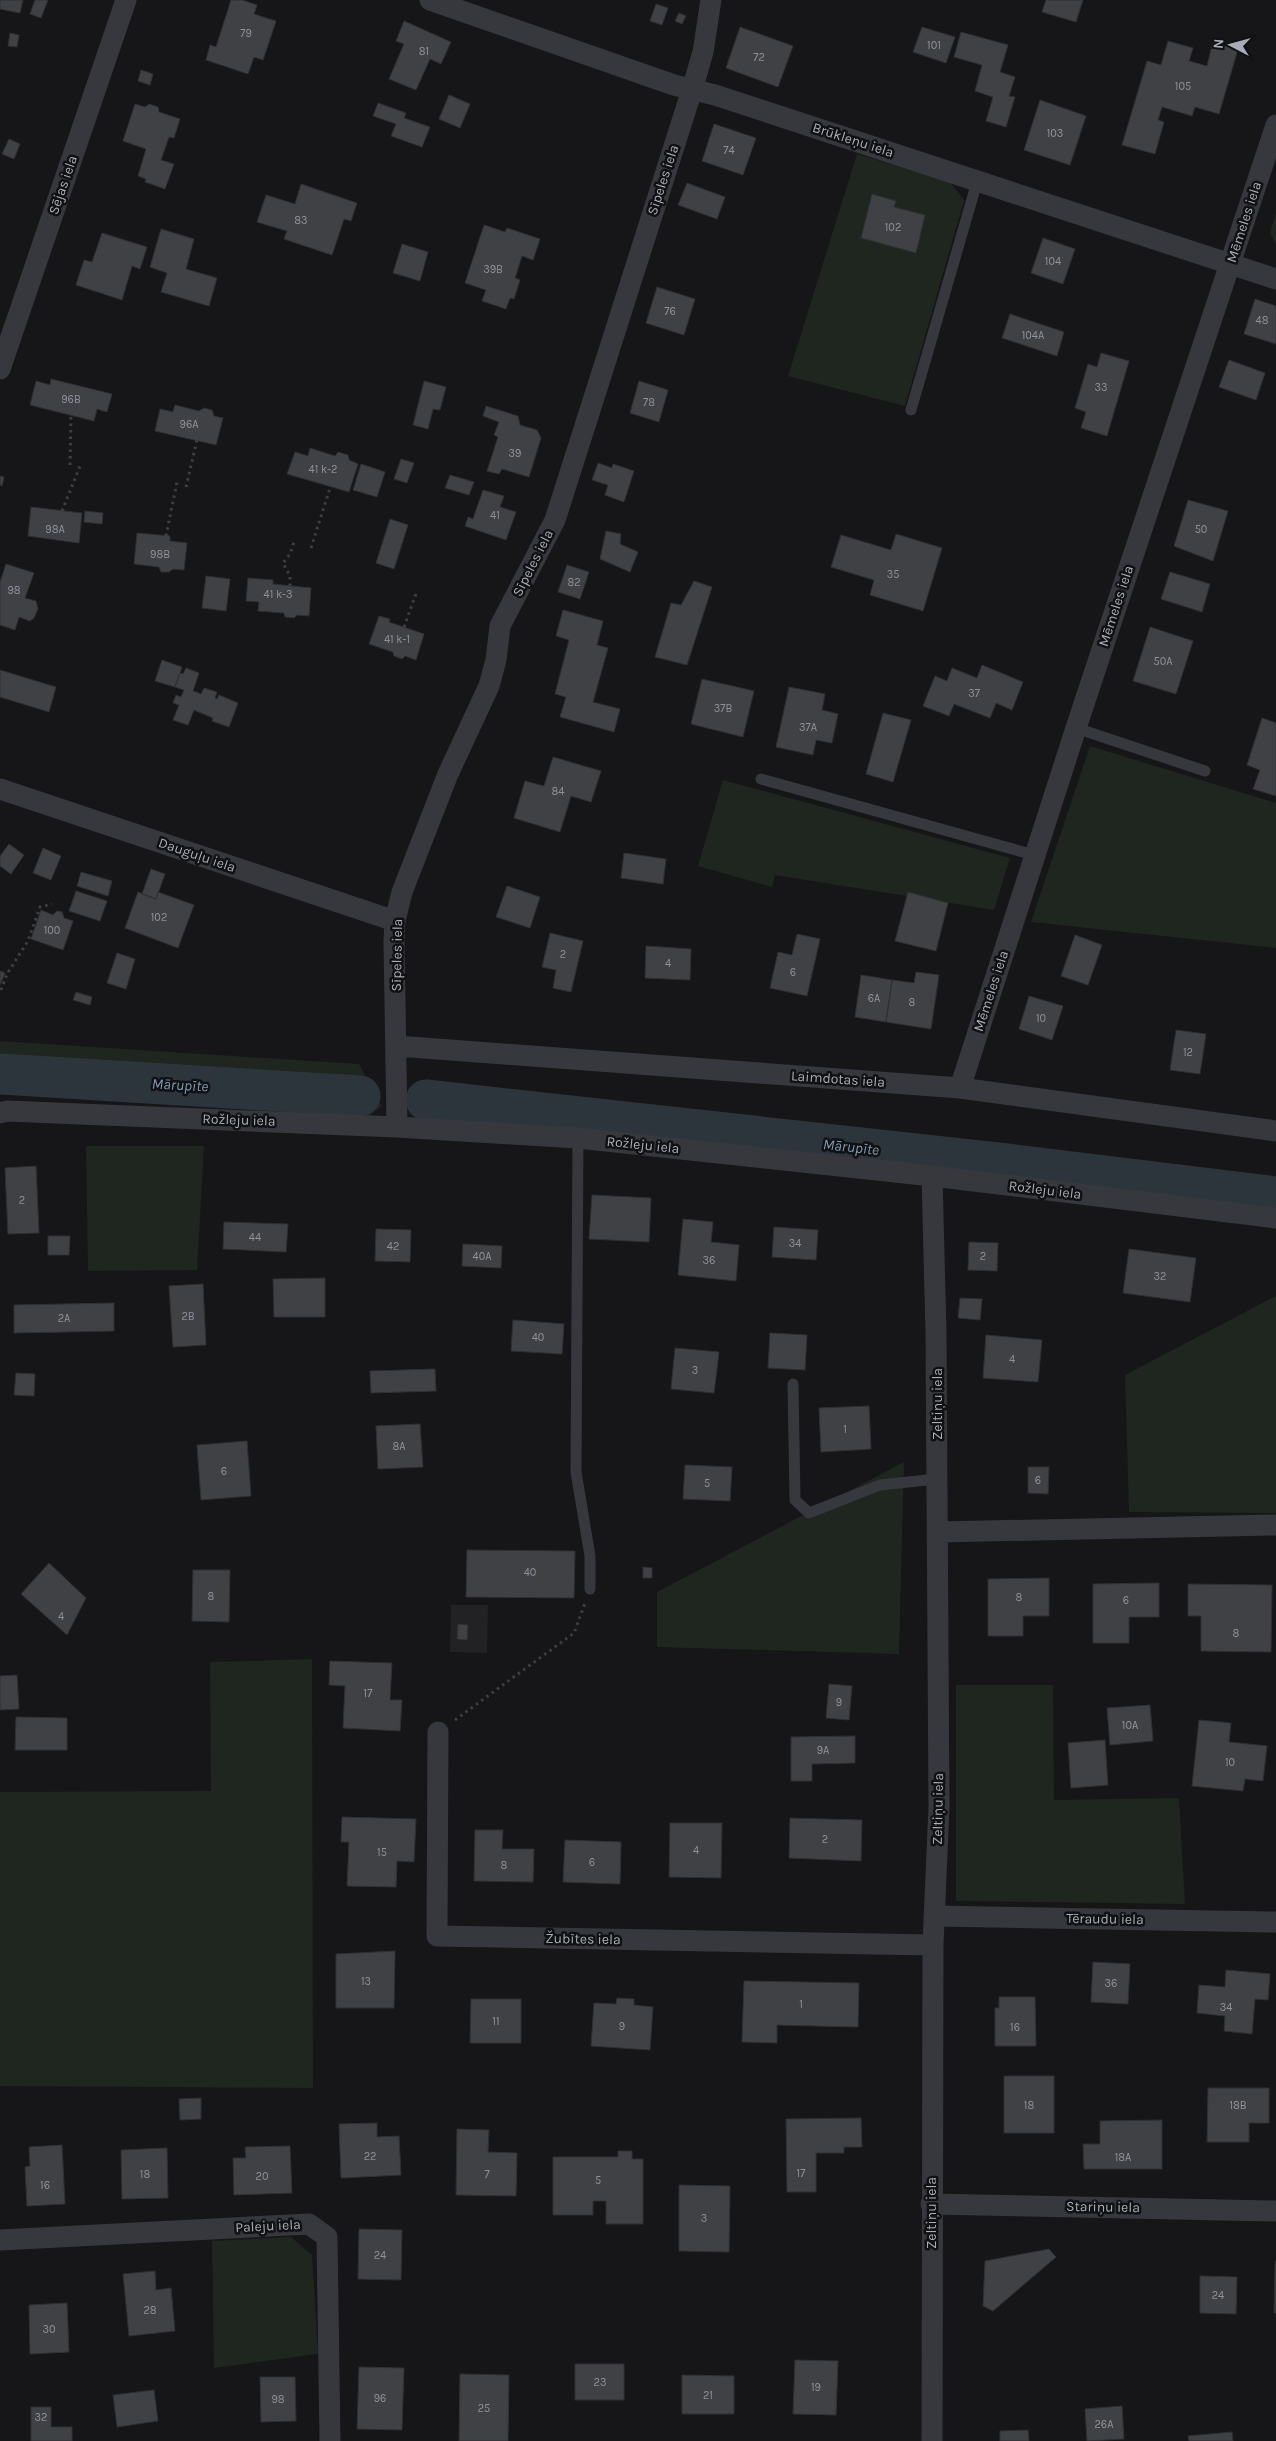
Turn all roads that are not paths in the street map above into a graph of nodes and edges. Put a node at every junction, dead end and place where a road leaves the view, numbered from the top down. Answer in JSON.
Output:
{"nodes":[{"id":1,"x":126,"y":0,"type":"edge"},
{"id":2,"x":430,"y":0,"type":"edge"},
{"id":3,"x":711,"y":0,"type":"edge"},
{"id":4,"x":692,"y":90,"type":"junction"},
{"id":5,"x":1276,"y":126,"type":"edge"},
{"id":6,"x":977,"y":182,"type":"junction"},
{"id":7,"x":1230,"y":264,"type":"junction"},
{"id":8,"x":1276,"y":279,"type":"edge"},
{"id":9,"x":0,"y":370,"type":"edge"},
{"id":10,"x":911,"y":410,"type":"dead end"},
{"id":11,"x":1076,"y":728,"type":"junction"},
{"id":12,"x":1205,"y":771,"type":"dead end"},
{"id":13,"x":761,"y":779,"type":"dead end"},
{"id":14,"x":0,"y":789,"type":"edge"},
{"id":15,"x":1034,"y":855,"type":"junction"},
{"id":16,"x":395,"y":921,"type":"junction"},
{"id":17,"x":397,"y":1046,"type":"junction"},
{"id":18,"x":960,"y":1088,"type":"junction"},
{"id":19,"x":3,"y":1112,"type":"edge"},
{"id":20,"x":397,"y":1127,"type":"junction"},
{"id":21,"x":1276,"y":1132,"type":"edge"},
{"id":22,"x":578,"y":1138,"type":"junction"},
{"id":23,"x":932,"y":1176,"type":"junction"},
{"id":24,"x":1276,"y":1218,"type":"edge"},
{"id":25,"x":793,"y":1384,"type":"dead end"},
{"id":26,"x":937,"y":1479,"type":"junction"},
{"id":27,"x":1276,"y":1525,"type":"edge"},
{"id":28,"x":939,"y":1532,"type":"junction"},
{"id":29,"x":590,"y":1589,"type":"road end"},
{"id":30,"x":438,"y":1732,"type":"road end"},
{"id":31,"x":934,"y":1916,"type":"junction"},
{"id":32,"x":1276,"y":1922,"type":"edge"},
{"id":33,"x":933,"y":1945,"type":"junction"},
{"id":34,"x":931,"y":2204,"type":"junction"},
{"id":35,"x":1276,"y":2210,"type":"edge"},
{"id":36,"x":0,"y":2240,"type":"edge"},
{"id":37,"x":330,"y":2441,"type":"edge"},
{"id":38,"x":932,"y":2441,"type":"edge"}],
"edges":[{"from":1,"to":9,"type":"street","name":"Sējas iela"},
{"from":2,"to":4,"type":"street","name":"Brūkleņu iela"},
{"from":3,"to":4,"type":"street","name":"Sīpeles iela"},
{"from":4,"to":6,"type":"street","name":"Brūkleņu iela"},
{"from":4,"to":16,"type":"street","name":"Sīpeles iela"},
{"from":5,"to":7,"type":"street","name":"Mēmeles iela"},
{"from":6,"to":7,"type":"street","name":"Brūkleņu iela"},
{"from":6,"to":10,"type":"lane"},
{"from":7,"to":8,"type":"street","name":"Brūkleņu iela"},
{"from":7,"to":11,"type":"street","name":"Mēmeles iela"},
{"from":11,"to":12,"type":"lane"},
{"from":11,"to":15,"type":"street","name":"Mēmeles iela"},
{"from":13,"to":15,"type":"lane"},
{"from":14,"to":16,"type":"street","name":"Dauguļu iela"},
{"from":15,"to":18,"type":"street","name":"Mēmeles iela"},
{"from":16,"to":17,"type":"street","name":"Sīpeles iela"},
{"from":17,"to":18,"type":"street","name":"Laimdotas iela"},
{"from":17,"to":20,"type":"street","name":"Sīpeles iela"},
{"from":18,"to":21,"type":"street","name":"Laimdotas iela"},
{"from":19,"to":20,"type":"street","name":"Rožleju iela"},
{"from":20,"to":22,"type":"street","name":"Rožleju iela"},
{"from":22,"to":23,"type":"street","name":"Rožleju iela"},
{"from":22,"to":29,"type":"lane"},
{"from":23,"to":24,"type":"street","name":"Rožleju iela"},
{"from":23,"to":26,"type":"street","name":"Zeltiņu iela"},
{"from":25,"to":26,"type":"lane"},
{"from":26,"to":28,"type":"street","name":"Zeltiņu iela"},
{"from":27,"to":28,"type":"street"},
{"from":28,"to":31,"type":"street","name":"Zeltiņu iela"},
{"from":30,"to":33,"type":"street","name":"Žubītes iela"},
{"from":31,"to":32,"type":"street","name":"Tēraudu iela"},
{"from":31,"to":33,"type":"street","name":"Zeltiņu iela"},
{"from":33,"to":34,"type":"street","name":"Zeltiņu iela"},
{"from":34,"to":35,"type":"street","name":"Stariņu iela"},
{"from":34,"to":38,"type":"street","name":"Zeltiņu iela"},
{"from":36,"to":37,"type":"street","name":"Paleju iela"}]}
